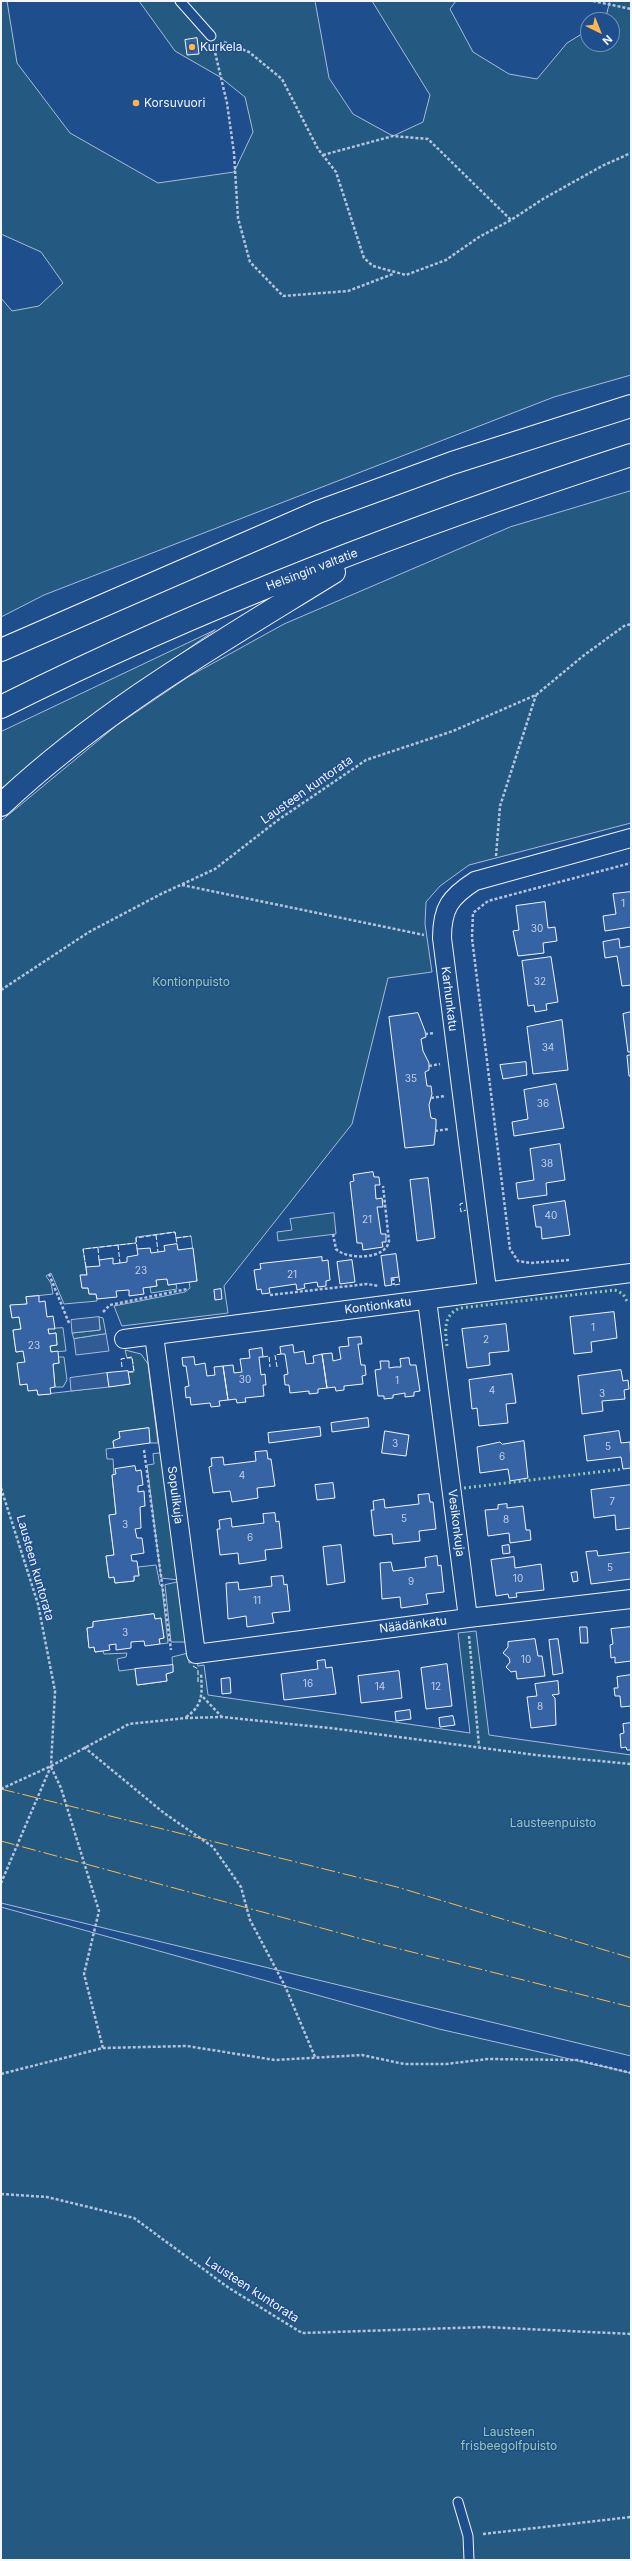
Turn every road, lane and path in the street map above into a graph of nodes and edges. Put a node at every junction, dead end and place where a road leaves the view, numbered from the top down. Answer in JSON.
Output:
{"nodes":[{"id":1,"x":180,"y":1,"type":"edge"},
{"id":2,"x":593,"y":1,"type":"edge"},
{"id":3,"x":631,"y":9,"type":"edge"},
{"id":4,"x":211,"y":36,"type":"junction"},
{"id":5,"x":631,"y":153,"type":"edge"},
{"id":6,"x":323,"y":155,"type":"junction"},
{"id":7,"x":511,"y":220,"type":"junction"},
{"id":8,"x":393,"y":274,"type":"junction"},
{"id":9,"x":631,"y":406,"type":"edge"},
{"id":10,"x":631,"y":455,"type":"edge"},
{"id":11,"x":383,"y":542,"type":"junction"},
{"id":12,"x":631,"y":624,"type":"edge"},
{"id":13,"x":1,"y":650,"type":"edge"},
{"id":14,"x":536,"y":695,"type":"junction"},
{"id":15,"x":1,"y":707,"type":"edge"},
{"id":16,"x":1,"y":805,"type":"edge"},
{"id":17,"x":631,"y":838,"type":"edge"},
{"id":18,"x":631,"y":862,"type":"edge"},
{"id":19,"x":494,"y":874,"type":"junction"},
{"id":20,"x":180,"y":885,"type":"junction"},
{"id":21,"x":442,"y":938,"type":"junction"},
{"id":22,"x":1,"y":990,"type":"edge"},
{"id":23,"x":383,"y":1186,"type":"dead end"},
{"id":24,"x":334,"y":1234,"type":"dead end"},
{"id":25,"x":577,"y":1259,"type":"dead end"},
{"id":26,"x":631,"y":1273,"type":"edge"},
{"id":27,"x":49,"y":1274,"type":"dead end"},
{"id":28,"x":367,"y":1284,"type":"dead end"},
{"id":29,"x":187,"y":1289,"type":"dead end"},
{"id":30,"x":487,"y":1290,"type":"junction"},
{"id":31,"x":270,"y":1296,"type":"dead end"},
{"id":32,"x":427,"y":1300,"type":"junction"},
{"id":33,"x":103,"y":1312,"type":"dead end"},
{"id":34,"x":69,"y":1322,"type":"dead end"},
{"id":35,"x":154,"y":1336,"type":"junction"},
{"id":36,"x":124,"y":1339,"type":"dead end"},
{"id":37,"x":144,"y":1450,"type":"dead end"},
{"id":38,"x":1,"y":1488,"type":"edge"},
{"id":39,"x":631,"y":1600,"type":"edge"},
{"id":40,"x":468,"y":1618,"type":"junction"},
{"id":41,"x":171,"y":1650,"type":"dead end"},
{"id":42,"x":197,"y":1654,"type":"junction"},
{"id":43,"x":202,"y":1697,"type":"junction"},
{"id":44,"x":222,"y":1717,"type":"junction"},
{"id":45,"x":186,"y":1718,"type":"junction"},
{"id":46,"x":479,"y":1746,"type":"junction"},
{"id":47,"x":84,"y":1747,"type":"junction"},
{"id":48,"x":631,"y":1764,"type":"edge"},
{"id":49,"x":51,"y":1766,"type":"junction"},
{"id":50,"x":1,"y":1789,"type":"edge"},
{"id":51,"x":1,"y":1883,"type":"edge"},
{"id":52,"x":103,"y":2048,"type":"junction"},
{"id":53,"x":315,"y":2057,"type":"junction"},
{"id":54,"x":631,"y":2073,"type":"edge"},
{"id":55,"x":1,"y":2074,"type":"edge"},
{"id":56,"x":1,"y":2194,"type":"edge"},
{"id":57,"x":631,"y":2334,"type":"edge"},
{"id":58,"x":458,"y":2502,"type":"dead end"},
{"id":59,"x":631,"y":2517,"type":"edge"},
{"id":60,"x":468,"y":2536,"type":"junction"},
{"id":61,"x":469,"y":2560,"type":"edge"}],
"edges":[{"from":1,"to":4,"type":"lane"},
{"from":2,"to":3,"type":"path"},
{"from":4,"to":6,"type":"path"},
{"from":4,"to":8,"type":"path"},
{"from":5,"to":7,"type":"path"},
{"from":6,"to":7,"type":"path"},
{"from":6,"to":8,"type":"path"},
{"from":7,"to":8,"type":"path"},
{"from":9,"to":13,"type":"highway"},
{"from":10,"to":11,"type":"highway","name":"Helsingin valtatie"},
{"from":11,"to":15,"type":"highway","name":"Helsingin valtatie"},
{"from":11,"to":16,"type":"highway"},
{"from":12,"to":14,"type":"path","name":"Lausteen kuntorata"},
{"from":14,"to":19,"type":"path"},
{"from":14,"to":20,"type":"path","name":"Lausteen kuntorata"},
{"from":17,"to":19,"type":"street","name":"Karhunkatu"},
{"from":18,"to":25,"type":"path"},
{"from":19,"to":21,"type":"street","name":"Karhunkatu"},
{"from":20,"to":21,"type":"path"},
{"from":20,"to":22,"type":"path","name":"Lausteen kuntorata"},
{"from":21,"to":30,"type":"street","name":"Karhunkatu"},
{"from":23,"to":24,"type":"path"},
{"from":26,"to":30,"type":"street","name":"Kontionkatu"},
{"from":27,"to":34,"type":"path"},
{"from":28,"to":31,"type":"path"},
{"from":29,"to":33,"type":"path"},
{"from":30,"to":32,"type":"street","name":"Kontionkatu"},
{"from":32,"to":35,"type":"street","name":"Kontionkatu"},
{"from":32,"to":40,"type":"street","name":"Vesikonkuja"},
{"from":35,"to":36,"type":"street","name":"Kontionkatu"},
{"from":35,"to":42,"type":"street","name":"Sopulikuja"},
{"from":37,"to":41,"type":"path"},
{"from":38,"to":49,"type":"path","name":"Lausteen kuntorata"},
{"from":39,"to":40,"type":"street","name":"Näädänkatu"},
{"from":40,"to":42,"type":"street","name":"Näädänkatu"},
{"from":40,"to":46,"type":"path"},
{"from":42,"to":43,"type":"path"},
{"from":43,"to":44,"type":"path"},
{"from":43,"to":45,"type":"path"},
{"from":44,"to":45,"type":"path"},
{"from":44,"to":46,"type":"path"},
{"from":45,"to":47,"type":"path"},
{"from":46,"to":48,"type":"path"},
{"from":47,"to":49,"type":"path"},
{"from":47,"to":53,"type":"path"},
{"from":49,"to":50,"type":"path"},
{"from":49,"to":51,"type":"path","name":"Lausteen kuntorata"},
{"from":49,"to":52,"type":"path"},
{"from":52,"to":53,"type":"path"},
{"from":52,"to":55,"type":"path"},
{"from":53,"to":54,"type":"path"},
{"from":56,"to":57,"type":"path","name":"Lausteen kuntorata"},
{"from":58,"to":60,"type":"lane"},
{"from":59,"to":60,"type":"path"},
{"from":60,"to":61,"type":"lane"}]}
